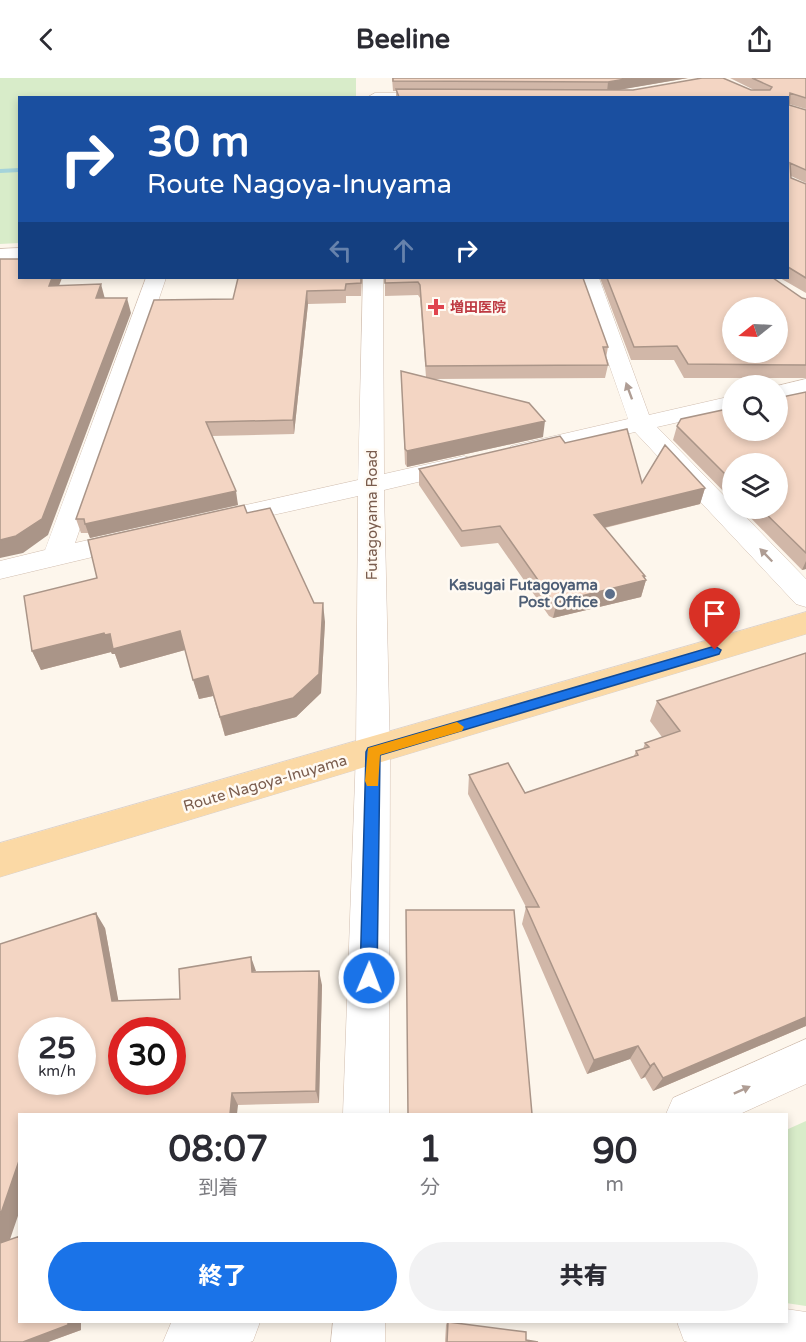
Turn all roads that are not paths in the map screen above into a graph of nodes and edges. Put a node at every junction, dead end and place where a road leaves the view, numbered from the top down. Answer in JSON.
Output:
{"nodes":[{"id":1,"x":375,"y":94,"type":"edge"},
{"id":2,"x":429,"y":96,"type":"edge"},
{"id":3,"x":18,"y":253,"type":"edge"},
{"id":4,"x":0,"y":254,"type":"edge"},
{"id":5,"x":156,"y":279,"type":"edge"},
{"id":6,"x":373,"y":279,"type":"edge"},
{"id":7,"x":589,"y":279,"type":"edge"},
{"id":8,"x":806,"y":386,"type":"edge"},
{"id":9,"x":788,"y":390,"type":"edge"},
{"id":10,"x":722,"y":405,"type":"edge"},
{"id":11,"x":641,"y":424,"type":"junction"},
{"id":12,"x":371,"y":485,"type":"junction"},
{"id":13,"x":208,"y":522,"type":"edge"},
{"id":14,"x":162,"y":532,"type":"edge"},
{"id":15,"x":57,"y":556,"type":"junction"},
{"id":16,"x":0,"y":570,"type":"edge"},
{"id":17,"x":806,"y":597,"type":"edge"},
{"id":18,"x":806,"y":623,"type":"edge"},
{"id":19,"x":373,"y":752,"type":"junction"},
{"id":20,"x":0,"y":860,"type":"edge"},
{"id":21,"x":806,"y":1061,"type":"edge"},
{"id":22,"x":366,"y":1113,"type":"edge"},
{"id":23,"x":691,"y":1113,"type":"edge"},
{"id":24,"x":232,"y":1323,"type":"edge"},
{"id":25,"x":359,"y":1323,"type":"edge"},
{"id":26,"x":709,"y":1323,"type":"edge"},
{"id":27,"x":806,"y":1340,"type":"edge"},
{"id":28,"x":190,"y":1342,"type":"edge"},
{"id":29,"x":358,"y":1342,"type":"edge"}],
"edges":[{"from":1,"to":2,"type":"street"},
{"from":3,"to":4,"type":"street"},
{"from":5,"to":15,"type":"street"},
{"from":6,"to":12,"type":"street","name":"Futagoyama Road"},
{"from":11,"to":7,"type":"street","one_way":true},
{"from":8,"to":9,"type":"street"},
{"from":10,"to":11,"type":"street"},
{"from":11,"to":12,"type":"street"},
{"from":17,"to":11,"type":"street","one_way":true},
{"from":12,"to":13,"type":"street"},
{"from":12,"to":19,"type":"street","name":"Futagoyama Road"},
{"from":14,"to":15,"type":"street"},
{"from":15,"to":16,"type":"street"},
{"from":18,"to":19,"type":"main road","name":"Route Nagoya-Inuyama"},
{"from":19,"to":20,"type":"main road","name":"Route Nagoya-Inuyama"},
{"from":19,"to":22,"type":"street","name":"Futagoyama Road"},
{"from":23,"to":21,"type":"street","one_way":true},
{"from":24,"to":28,"type":"street"},
{"from":25,"to":29,"type":"street"},
{"from":26,"to":27,"type":"street"}]}
